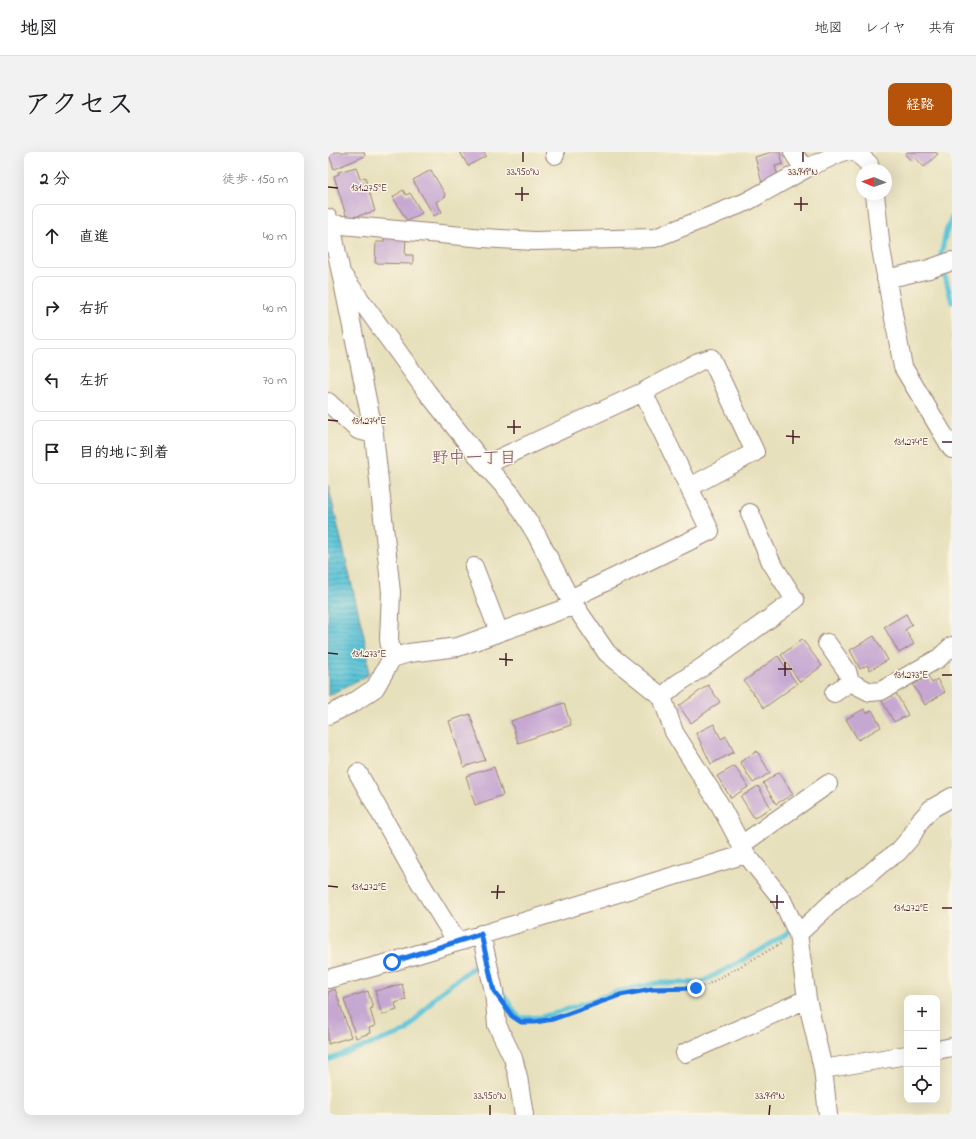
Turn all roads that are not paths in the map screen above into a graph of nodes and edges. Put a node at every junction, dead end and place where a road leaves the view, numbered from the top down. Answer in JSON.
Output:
{"nodes":[{"id":1,"x":792,"y":152,"type":"edge"},
{"id":2,"x":842,"y":152,"type":"edge"},
{"id":3,"x":851,"y":152,"type":"edge"},
{"id":4,"x":868,"y":164,"type":"edge"},
{"id":5,"x":807,"y":168,"type":"junction"},
{"id":6,"x":876,"y":200,"type":"edge"},
{"id":7,"x":329,"y":223,"type":"edge"},
{"id":8,"x":952,"y":261,"type":"edge"},
{"id":9,"x":342,"y":273,"type":"junction"},
{"id":10,"x":886,"y":279,"type":"junction"},
{"id":11,"x":643,"y":392,"type":"junction"},
{"id":12,"x":328,"y":402,"type":"edge"},
{"id":13,"x":374,"y":434,"type":"junction"},
{"id":14,"x":952,"y":449,"type":"edge"},
{"id":15,"x":485,"y":465,"type":"junction"},
{"id":16,"x":690,"y":487,"type":"junction"},
{"id":17,"x":750,"y":513,"type":"dead end"},
{"id":18,"x":474,"y":567,"type":"dead end"},
{"id":19,"x":573,"y":602,"type":"junction"},
{"id":20,"x":499,"y":632,"type":"junction"},
{"id":21,"x":827,"y":642,"type":"dead end"},
{"id":22,"x":952,"y":646,"type":"edge"},
{"id":23,"x":392,"y":658,"type":"junction"},
{"id":24,"x":850,"y":682,"type":"junction"},
{"id":25,"x":834,"y":693,"type":"dead end"},
{"id":26,"x":662,"y":697,"type":"junction"},
{"id":27,"x":328,"y":715,"type":"edge"},
{"id":28,"x":358,"y":773,"type":"dead end"},
{"id":29,"x":828,"y":784,"type":"dead end"},
{"id":30,"x":952,"y":797,"type":"edge"},
{"id":31,"x":744,"y":850,"type":"junction"},
{"id":32,"x":481,"y":934,"type":"junction"},
{"id":33,"x":798,"y":934,"type":"junction"},
{"id":34,"x":457,"y":942,"type":"junction"},
{"id":35,"x":328,"y":979,"type":"edge"},
{"id":36,"x":807,"y":999,"type":"junction"},
{"id":37,"x":952,"y":1047,"type":"edge"},
{"id":38,"x":940,"y":1049,"type":"edge"},
{"id":39,"x":685,"y":1053,"type":"dead end"},
{"id":40,"x":904,"y":1056,"type":"edge"},
{"id":41,"x":823,"y":1069,"type":"junction"},
{"id":42,"x":524,"y":1115,"type":"edge"},
{"id":43,"x":828,"y":1115,"type":"edge"}],
"edges":[{"from":1,"to":5,"type":"street"},
{"from":2,"to":5,"type":"street"},
{"from":3,"to":4,"type":"street"},
{"from":5,"to":7,"type":"street"},
{"from":6,"to":10,"type":"street"},
{"from":7,"to":9,"type":"street"},
{"from":8,"to":10,"type":"street"},
{"from":9,"to":13,"type":"street"},
{"from":9,"to":15,"type":"street"},
{"from":10,"to":14,"type":"street"},
{"from":11,"to":15,"type":"street"},
{"from":11,"to":16,"type":"street"},
{"from":11,"to":16,"type":"street"},
{"from":12,"to":13,"type":"street"},
{"from":13,"to":23,"type":"street"},
{"from":15,"to":19,"type":"street"},
{"from":16,"to":19,"type":"street"},
{"from":17,"to":26,"type":"street"},
{"from":18,"to":20,"type":"street"},
{"from":19,"to":20,"type":"street"},
{"from":19,"to":26,"type":"street"},
{"from":20,"to":23,"type":"street"},
{"from":21,"to":24,"type":"street"},
{"from":22,"to":24,"type":"street"},
{"from":23,"to":27,"type":"street"},
{"from":24,"to":25,"type":"street"},
{"from":26,"to":31,"type":"street"},
{"from":28,"to":34,"type":"street"},
{"from":29,"to":31,"type":"street"},
{"from":30,"to":33,"type":"street"},
{"from":31,"to":32,"type":"street"},
{"from":31,"to":33,"type":"street"},
{"from":32,"to":34,"type":"street"},
{"from":32,"to":42,"type":"street"},
{"from":33,"to":36,"type":"street"},
{"from":34,"to":35,"type":"street"},
{"from":36,"to":39,"type":"street"},
{"from":36,"to":41,"type":"street"},
{"from":37,"to":38,"type":"street"},
{"from":40,"to":41,"type":"street"},
{"from":41,"to":43,"type":"street"}]}
